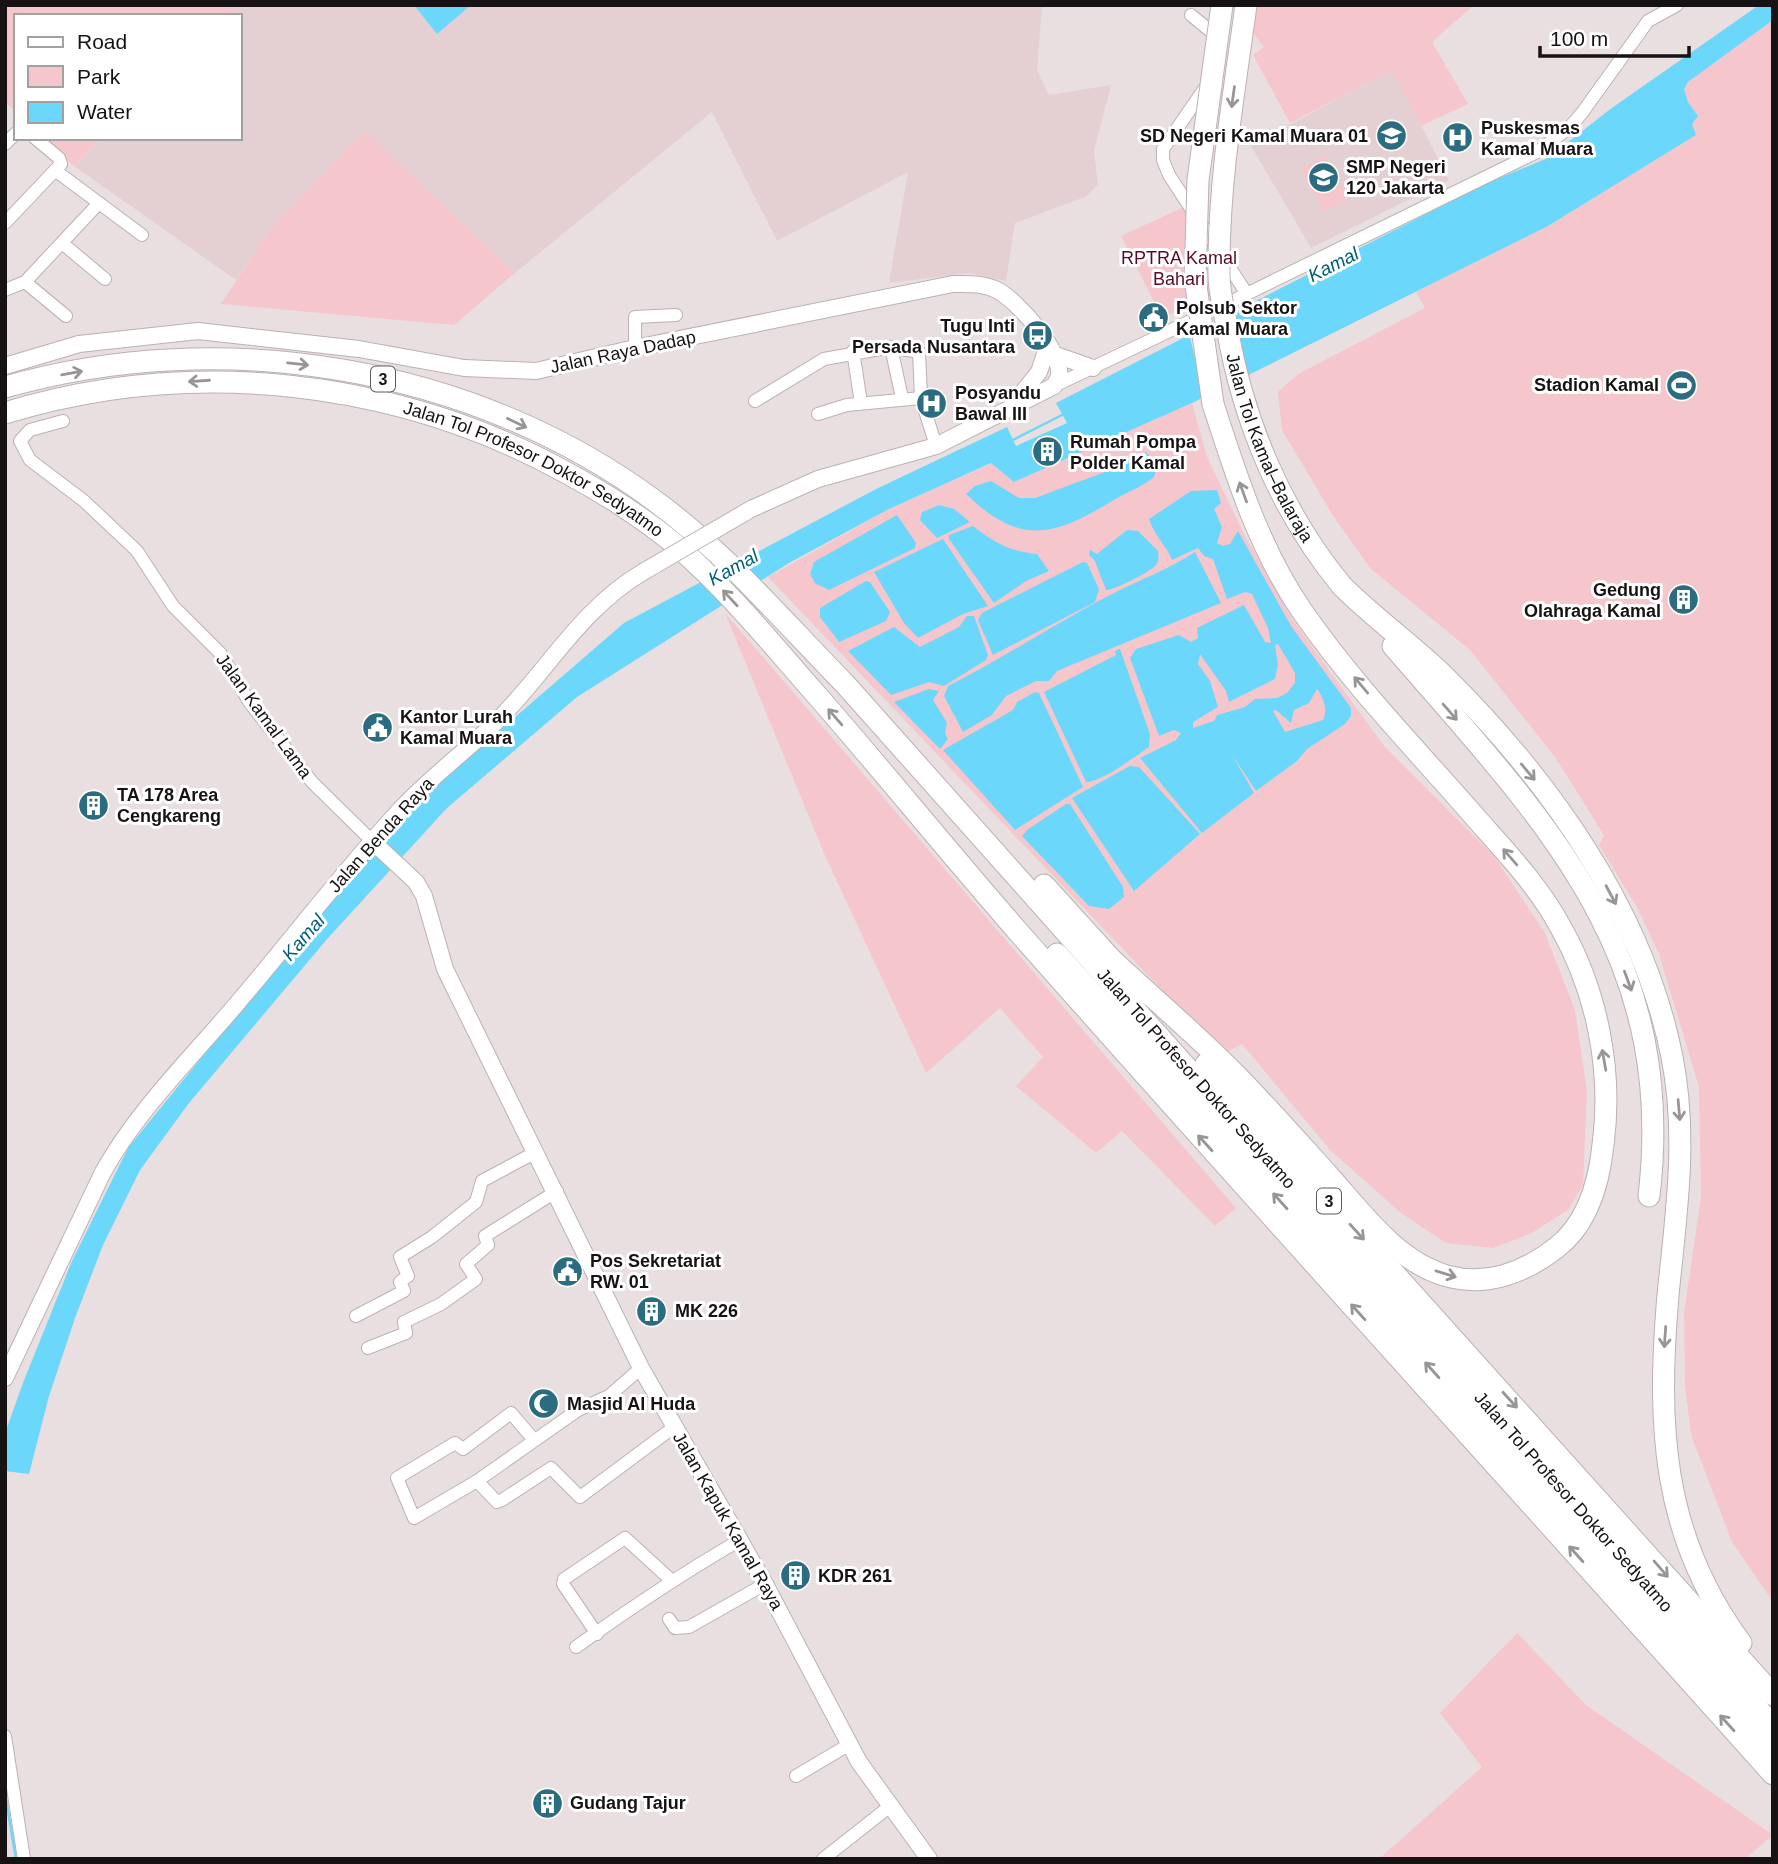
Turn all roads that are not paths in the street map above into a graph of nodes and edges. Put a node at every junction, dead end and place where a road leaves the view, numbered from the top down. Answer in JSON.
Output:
{"nodes":[{"id":1,"x":1222,"y":5,"type":"edge"},
{"id":2,"x":1246,"y":5,"type":"edge"},
{"id":3,"x":1677,"y":5,"type":"edge"},
{"id":4,"x":1191,"y":15,"type":"dead end"},
{"id":5,"x":37,"y":140,"type":"edge"},
{"id":6,"x":56,"y":171,"type":"junction"},
{"id":7,"x":99,"y":203,"type":"junction"},
{"id":8,"x":5,"y":223,"type":"edge"},
{"id":9,"x":142,"y":235,"type":"dead end"},
{"id":10,"x":62,"y":243,"type":"junction"},
{"id":11,"x":105,"y":279,"type":"dead end"},
{"id":12,"x":24,"y":282,"type":"junction"},
{"id":13,"x":5,"y":290,"type":"edge"},
{"id":14,"x":1247,"y":293,"type":"junction"},
{"id":15,"x":676,"y":314,"type":"dead end"},
{"id":16,"x":66,"y":316,"type":"dead end"},
{"id":17,"x":891,"y":347,"type":"junction"},
{"id":18,"x":635,"y":348,"type":"junction"},
{"id":19,"x":1051,"y":349,"type":"junction"},
{"id":20,"x":853,"y":351,"type":"junction"},
{"id":21,"x":5,"y":366,"type":"edge"},
{"id":22,"x":1093,"y":368,"type":"junction"},
{"id":23,"x":1054,"y":386,"type":"junction"},
{"id":24,"x":5,"y":387,"type":"edge"},
{"id":25,"x":902,"y":398,"type":"junction"},
{"id":26,"x":755,"y":401,"type":"dead end"},
{"id":27,"x":922,"y":402,"type":"junction"},
{"id":28,"x":861,"y":403,"type":"junction"},
{"id":29,"x":1011,"y":408,"type":"junction"},
{"id":30,"x":5,"y":413,"type":"edge"},
{"id":31,"x":818,"y":414,"type":"dead end"},
{"id":32,"x":63,"y":421,"type":"dead end"},
{"id":33,"x":936,"y":446,"type":"junction"},
{"id":34,"x":1342,"y":586,"type":"junction"},
{"id":35,"x":845,"y":684,"type":"junction"},
{"id":36,"x":880,"y":768,"type":"junction"},
{"id":37,"x":377,"y":845,"type":"junction"},
{"id":38,"x":1113,"y":961,"type":"junction"},
{"id":39,"x":536,"y":1152,"type":"junction"},
{"id":40,"x":557,"y":1191,"type":"junction"},
{"id":41,"x":1649,"y":1196,"type":"dead end"},
{"id":42,"x":356,"y":1316,"type":"dead end"},
{"id":43,"x":368,"y":1349,"type":"dead end"},
{"id":44,"x":641,"y":1368,"type":"junction"},
{"id":45,"x":5,"y":1378,"type":"edge"},
{"id":46,"x":674,"y":1427,"type":"junction"},
{"id":47,"x":534,"y":1440,"type":"junction"},
{"id":48,"x":477,"y":1481,"type":"junction"},
{"id":49,"x":740,"y":1540,"type":"junction"},
{"id":50,"x":671,"y":1580,"type":"junction"},
{"id":51,"x":765,"y":1584,"type":"junction"},
{"id":52,"x":669,"y":1619,"type":"dead end"},
{"id":53,"x":597,"y":1634,"type":"junction"},
{"id":54,"x":576,"y":1647,"type":"dead end"},
{"id":55,"x":1773,"y":1683,"type":"edge"},
{"id":56,"x":1773,"y":1695,"type":"edge"},
{"id":57,"x":1773,"y":1726,"type":"edge"},
{"id":58,"x":5,"y":1736,"type":"edge"},
{"id":59,"x":850,"y":1744,"type":"junction"},
{"id":60,"x":1773,"y":1748,"type":"edge"},
{"id":61,"x":1773,"y":1774,"type":"edge"},
{"id":62,"x":796,"y":1776,"type":"dead end"},
{"id":63,"x":889,"y":1807,"type":"junction"},
{"id":64,"x":24,"y":1859,"type":"edge"},
{"id":65,"x":823,"y":1859,"type":"edge"},
{"id":66,"x":929,"y":1859,"type":"edge"}],
"edges":[{"from":38,"to":1,"type":"highway","name":"Jalan Tol Kamal–Balaraja","one_way":true,"bridge":true},
{"from":2,"to":34,"type":"highway","name":"Jalan Tol Kamal–Balaraja","one_way":true,"bridge":true},
{"from":3,"to":14,"type":"street"},
{"from":4,"to":14,"type":"street"},
{"from":5,"to":6,"type":"street"},
{"from":6,"to":7,"type":"street"},
{"from":6,"to":8,"type":"street"},
{"from":7,"to":9,"type":"street"},
{"from":7,"to":10,"type":"street"},
{"from":10,"to":11,"type":"street"},
{"from":10,"to":12,"type":"street"},
{"from":12,"to":13,"type":"street"},
{"from":12,"to":16,"type":"street"},
{"from":14,"to":22,"type":"street"},
{"from":15,"to":18,"type":"street"},
{"from":17,"to":20,"type":"street"},
{"from":17,"to":25,"type":"street"},
{"from":17,"to":27,"type":"street"},
{"from":18,"to":19,"type":"main road","name":"Jalan Raya Dadap"},
{"from":18,"to":21,"type":"main road","name":"Jalan Raya Dadap"},
{"from":19,"to":22,"type":"main road"},
{"from":19,"to":23,"type":"main road"},
{"from":19,"to":29,"type":"main road"},
{"from":20,"to":26,"type":"street"},
{"from":20,"to":28,"type":"street"},
{"from":22,"to":23,"type":"street"},
{"from":23,"to":29,"type":"main road"},
{"from":24,"to":35,"type":"highway","name":"Jalan Tol Profesor Doktor Sedyatmo","number":"3","one_way":true},
{"from":25,"to":27,"type":"street"},
{"from":25,"to":28,"type":"street"},
{"from":27,"to":33,"type":"street"},
{"from":28,"to":31,"type":"street"},
{"from":29,"to":33,"type":"main road"},
{"from":36,"to":30,"type":"highway","name":"Jalan Tol Profesor Doktor Sedyatmo","number":"3","one_way":true},
{"from":32,"to":37,"type":"street","name":"Jalan Kamal Lama"},
{"from":33,"to":37,"type":"main road","name":"Jalan Benda Raya","bridge":true},
{"from":34,"to":41,"type":"highway","one_way":true},
{"from":34,"to":55,"type":"highway","one_way":true},
{"from":35,"to":38,"type":"highway","name":"Jalan Tol Profesor Doktor Sedyatmo","number":"3"},
{"from":35,"to":57,"type":"highway","name":"Jalan Tol Profesor Doktor Sedyatmo","number":"3"},
{"from":60,"to":36,"type":"highway","name":"Jalan Tol Profesor Doktor Sedyatmo","number":"3","one_way":true},
{"from":61,"to":36,"type":"highway","name":"Jalan Tol Profesor Doktor Sedyatmo","number":"3","one_way":true},
{"from":37,"to":39,"type":"main road","name":"Jalan Kapuk Kamal Raya"},
{"from":37,"to":45,"type":"main road","name":"Jalan Benda Raya"},
{"from":38,"to":56,"type":"highway","name":"Jalan Tol Profesor Doktor Sedyatmo","number":"3","one_way":true},
{"from":39,"to":40,"type":"main road","name":"Jalan Kapuk Kamal Raya"},
{"from":39,"to":42,"type":"street"},
{"from":40,"to":43,"type":"street"},
{"from":40,"to":44,"type":"main road","name":"Jalan Kapuk Kamal Raya"},
{"from":44,"to":46,"type":"main road","name":"Jalan Kapuk Kamal Raya"},
{"from":44,"to":47,"type":"street"},
{"from":46,"to":48,"type":"street"},
{"from":46,"to":49,"type":"main road","name":"Jalan Kapuk Kamal Raya"},
{"from":47,"to":48,"type":"street"},
{"from":47,"to":48,"type":"street"},
{"from":49,"to":50,"type":"street"},
{"from":49,"to":51,"type":"main road","name":"Jalan Kapuk Kamal Raya"},
{"from":50,"to":53,"type":"street"},
{"from":50,"to":53,"type":"street"},
{"from":51,"to":52,"type":"street"},
{"from":51,"to":59,"type":"main road","name":"Jalan Kapuk Kamal Raya"},
{"from":53,"to":54,"type":"street"},
{"from":58,"to":64,"type":"street"},
{"from":59,"to":62,"type":"street"},
{"from":59,"to":63,"type":"main road","name":"Jalan Kapuk Kamal Raya"},
{"from":63,"to":65,"type":"street"},
{"from":63,"to":66,"type":"main road","name":"Jalan Kapuk Kamal Raya"}]}
